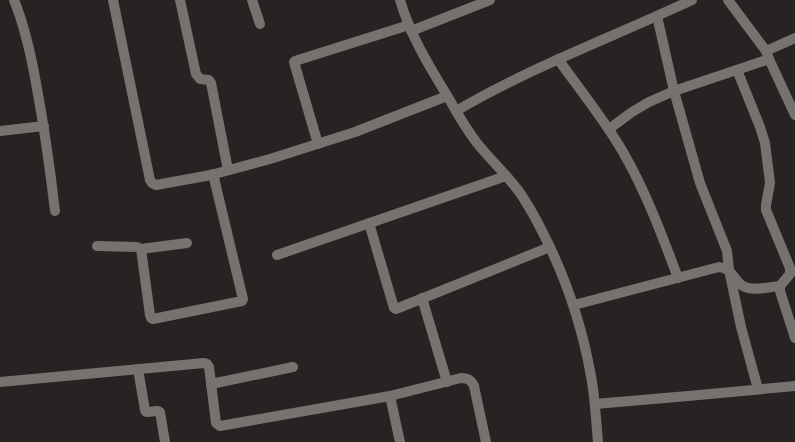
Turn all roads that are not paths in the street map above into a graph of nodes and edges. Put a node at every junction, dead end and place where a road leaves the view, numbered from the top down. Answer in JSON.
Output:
{"nodes":[{"id":1,"x":14,"y":0,"type":"edge"},
{"id":2,"x":113,"y":0,"type":"edge"},
{"id":3,"x":180,"y":0,"type":"edge"},
{"id":4,"x":252,"y":0,"type":"edge"},
{"id":5,"x":400,"y":0,"type":"edge"},
{"id":6,"x":490,"y":0,"type":"edge"},
{"id":7,"x":692,"y":0,"type":"edge"},
{"id":8,"x":728,"y":0,"type":"edge"},
{"id":9,"x":657,"y":16,"type":"junction"},
{"id":10,"x":260,"y":24,"type":"dead end"},
{"id":11,"x":410,"y":28,"type":"junction"},
{"id":12,"x":795,"y":38,"type":"edge"},
{"id":13,"x":767,"y":55,"type":"junction"},
{"id":14,"x":558,"y":59,"type":"junction"},
{"id":15,"x":737,"y":70,"type":"junction"},
{"id":16,"x":674,"y":91,"type":"junction"},
{"id":17,"x":447,"y":96,"type":"junction"},
{"id":18,"x":456,"y":111,"type":"junction"},
{"id":19,"x":795,"y":115,"type":"edge"},
{"id":20,"x":44,"y":126,"type":"junction"},
{"id":21,"x":609,"y":129,"type":"junction"},
{"id":22,"x":0,"y":131,"type":"edge"},
{"id":23,"x":318,"y":144,"type":"junction"},
{"id":24,"x":228,"y":170,"type":"junction"},
{"id":25,"x":213,"y":174,"type":"junction"},
{"id":26,"x":506,"y":176,"type":"junction"},
{"id":27,"x":55,"y":211,"type":"dead end"},
{"id":28,"x":369,"y":223,"type":"junction"},
{"id":29,"x":187,"y":243,"type":"dead end"},
{"id":30,"x":97,"y":246,"type":"dead end"},
{"id":31,"x":550,"y":247,"type":"junction"},
{"id":32,"x":141,"y":249,"type":"junction"},
{"id":33,"x":278,"y":255,"type":"dead end"},
{"id":34,"x":729,"y":270,"type":"junction"},
{"id":35,"x":678,"y":278,"type":"junction"},
{"id":36,"x":780,"y":286,"type":"junction"},
{"id":37,"x":422,"y":298,"type":"junction"},
{"id":38,"x":574,"y":305,"type":"junction"},
{"id":39,"x":795,"y":338,"type":"edge"},
{"id":40,"x":293,"y":367,"type":"dead end"},
{"id":41,"x":138,"y":369,"type":"junction"},
{"id":42,"x":0,"y":382,"type":"edge"},
{"id":43,"x":447,"y":382,"type":"junction"},
{"id":44,"x":211,"y":384,"type":"junction"},
{"id":45,"x":795,"y":386,"type":"edge"},
{"id":46,"x":758,"y":389,"type":"junction"},
{"id":47,"x":390,"y":396,"type":"junction"},
{"id":48,"x":595,"y":404,"type":"junction"},
{"id":49,"x":165,"y":442,"type":"edge"},
{"id":50,"x":400,"y":442,"type":"edge"},
{"id":51,"x":486,"y":442,"type":"edge"},
{"id":52,"x":598,"y":442,"type":"edge"}],
"edges":[{"from":1,"to":20,"type":"street"},
{"from":2,"to":25,"type":"street"},
{"from":3,"to":24,"type":"street"},
{"from":4,"to":10,"type":"street"},
{"from":5,"to":11,"type":"street"},
{"from":6,"to":11,"type":"street"},
{"from":7,"to":9,"type":"street"},
{"from":8,"to":13,"type":"street"},
{"from":9,"to":14,"type":"street"},
{"from":9,"to":16,"type":"street"},
{"from":11,"to":17,"type":"street"},
{"from":11,"to":23,"type":"street"},
{"from":12,"to":13,"type":"street"},
{"from":13,"to":15,"type":"street"},
{"from":13,"to":19,"type":"street"},
{"from":14,"to":18,"type":"street"},
{"from":14,"to":21,"type":"street"},
{"from":15,"to":16,"type":"street"},
{"from":15,"to":36,"type":"street"},
{"from":16,"to":21,"type":"street"},
{"from":16,"to":34,"type":"street"},
{"from":17,"to":18,"type":"street"},
{"from":17,"to":23,"type":"street"},
{"from":18,"to":26,"type":"street"},
{"from":20,"to":22,"type":"street"},
{"from":20,"to":27,"type":"street"},
{"from":21,"to":35,"type":"street"},
{"from":23,"to":24,"type":"street"},
{"from":24,"to":25,"type":"street"},
{"from":25,"to":32,"type":"street"},
{"from":26,"to":28,"type":"street"},
{"from":26,"to":31,"type":"street"},
{"from":28,"to":33,"type":"street"},
{"from":28,"to":37,"type":"street"},
{"from":29,"to":32,"type":"street"},
{"from":30,"to":32,"type":"street"},
{"from":31,"to":37,"type":"street"},
{"from":31,"to":38,"type":"street"},
{"from":34,"to":35,"type":"street"},
{"from":34,"to":36,"type":"street"},
{"from":34,"to":46,"type":"street"},
{"from":35,"to":38,"type":"street"},
{"from":36,"to":39,"type":"street"},
{"from":37,"to":43,"type":"street"},
{"from":38,"to":48,"type":"street"},
{"from":40,"to":44,"type":"street"},
{"from":41,"to":42,"type":"street"},
{"from":41,"to":44,"type":"street"},
{"from":41,"to":49,"type":"street"},
{"from":43,"to":47,"type":"street"},
{"from":43,"to":51,"type":"street"},
{"from":44,"to":47,"type":"street"},
{"from":45,"to":46,"type":"street"},
{"from":46,"to":48,"type":"street"},
{"from":47,"to":50,"type":"street"},
{"from":48,"to":52,"type":"street"}]}
